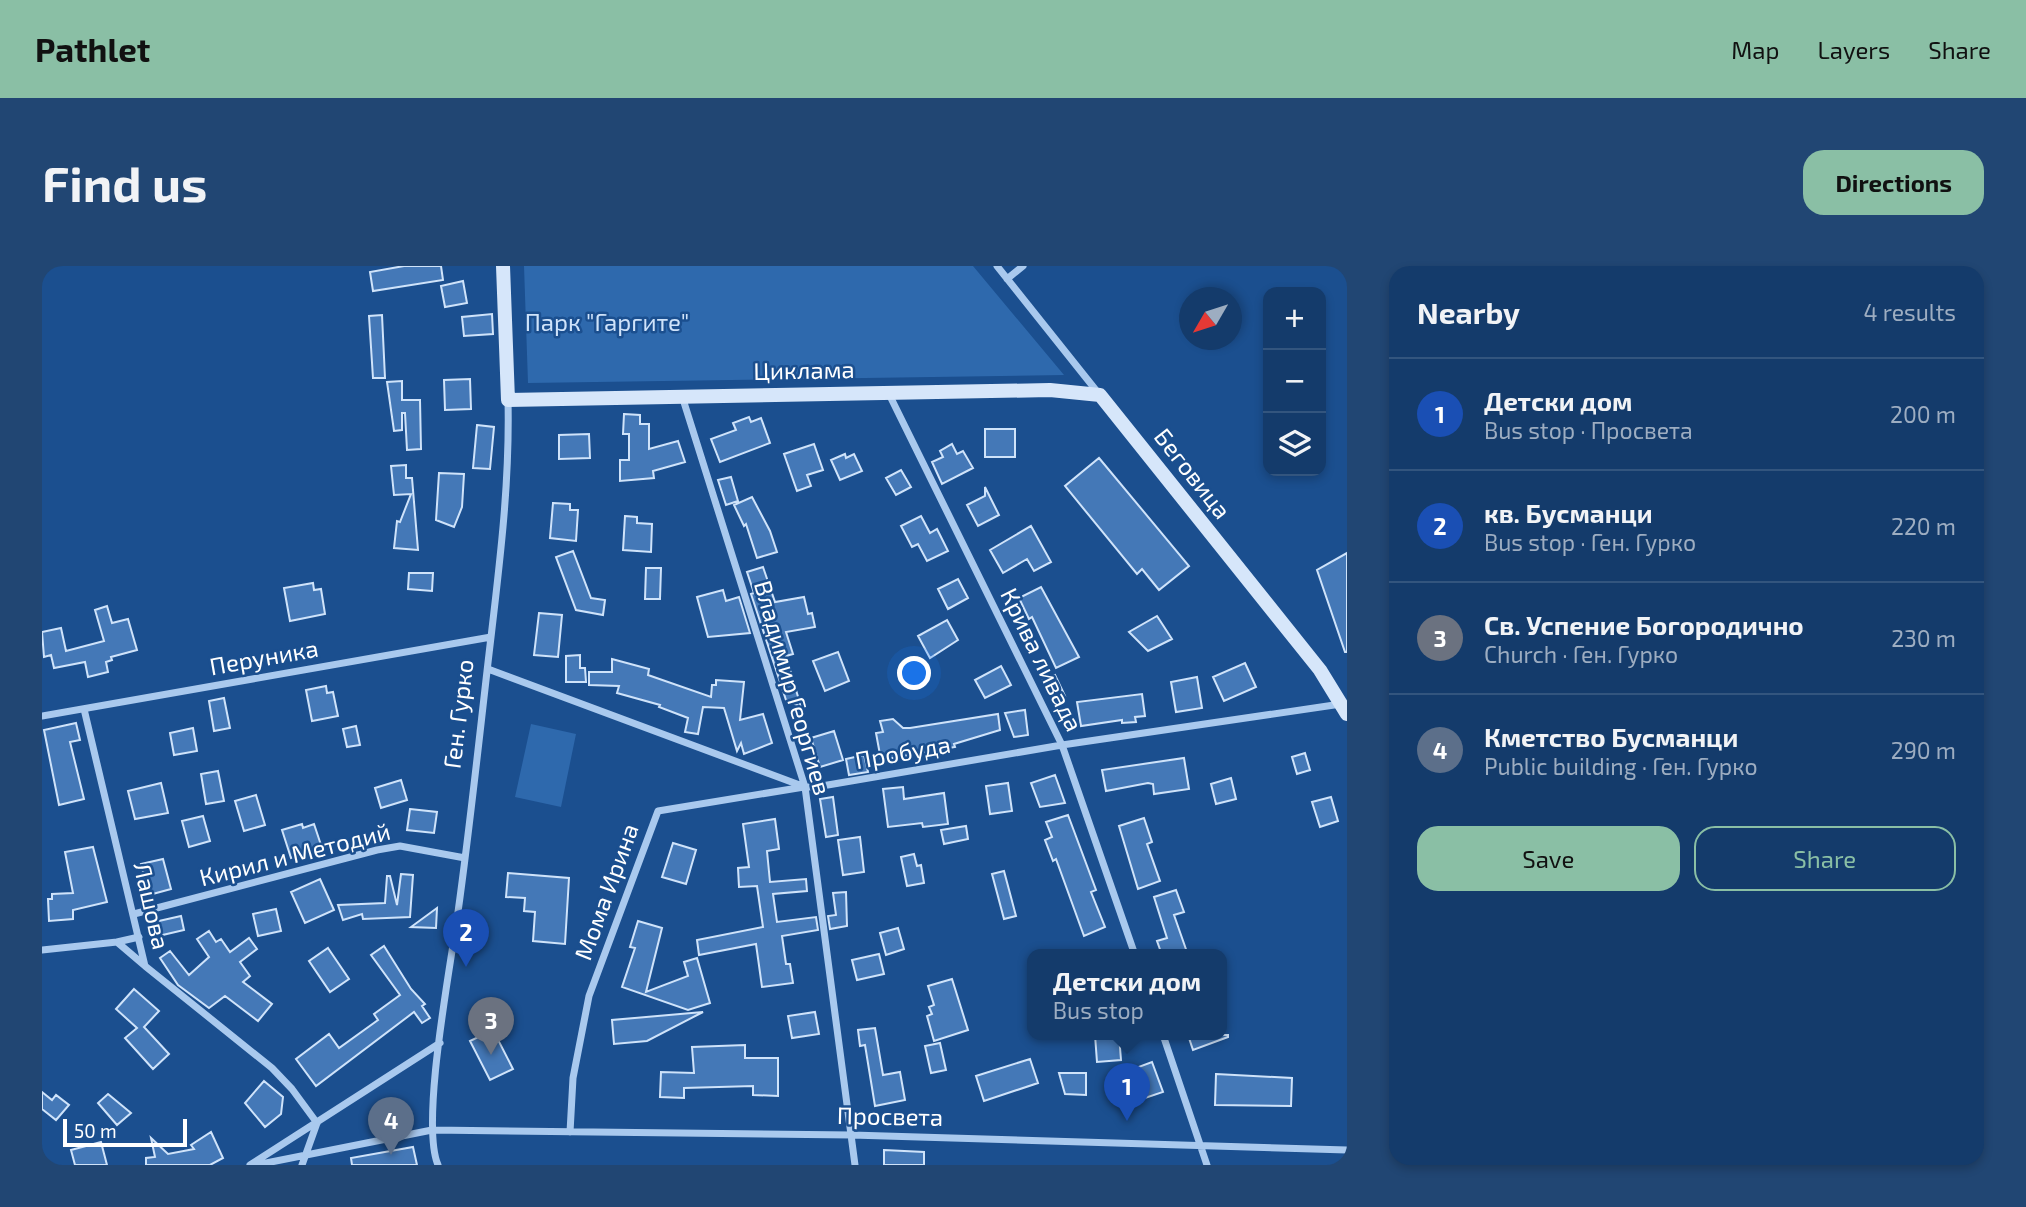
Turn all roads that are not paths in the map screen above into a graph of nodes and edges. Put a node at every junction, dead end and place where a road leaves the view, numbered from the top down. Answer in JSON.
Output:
{"nodes":[{"id":1,"x":503,"y":266,"type":"edge"},
{"id":2,"x":997,"y":266,"type":"edge"},
{"id":3,"x":1023,"y":266,"type":"edge"},
{"id":4,"x":1007,"y":279,"type":"junction"},
{"id":5,"x":888,"y":392,"type":"junction"},
{"id":6,"x":682,"y":395,"type":"junction"},
{"id":7,"x":1100,"y":395,"type":"junction"},
{"id":8,"x":508,"y":400,"type":"junction"},
{"id":9,"x":491,"y":637,"type":"junction"},
{"id":10,"x":488,"y":668,"type":"junction"},
{"id":11,"x":84,"y":709,"type":"junction"},
{"id":12,"x":1345,"y":709,"type":"edge"},
{"id":13,"x":42,"y":716,"type":"edge"},
{"id":14,"x":1062,"y":745,"type":"junction"},
{"id":15,"x":805,"y":787,"type":"junction"},
{"id":16,"x":465,"y":858,"type":"junction"},
{"id":17,"x":134,"y":914,"type":"junction"},
{"id":18,"x":139,"y":937,"type":"junction"},
{"id":19,"x":117,"y":942,"type":"junction"},
{"id":20,"x":1133,"y":949,"type":"edge"},
{"id":21,"x":42,"y":950,"type":"edge"},
{"id":22,"x":145,"y":966,"type":"junction"},
{"id":23,"x":1165,"y":1040,"type":"edge"},
{"id":24,"x":440,"y":1043,"type":"junction"},
{"id":25,"x":317,"y":1123,"type":"junction"},
{"id":26,"x":432,"y":1130,"type":"junction"},
{"id":27,"x":570,"y":1132,"type":"junction"},
{"id":28,"x":852,"y":1135,"type":"junction"},
{"id":29,"x":1201,"y":1147,"type":"junction"},
{"id":30,"x":1347,"y":1150,"type":"edge"},
{"id":31,"x":306,"y":1153,"type":"junction"},
{"id":32,"x":250,"y":1165,"type":"edge"},
{"id":33,"x":256,"y":1165,"type":"edge"},
{"id":34,"x":302,"y":1165,"type":"edge"},
{"id":35,"x":438,"y":1165,"type":"edge"},
{"id":36,"x":855,"y":1165,"type":"edge"},
{"id":37,"x":1207,"y":1165,"type":"edge"}],
"edges":[{"from":1,"to":8,"type":"street","name":"Ген. Гурко"},
{"from":2,"to":4,"type":"street","name":"Беговица"},
{"from":3,"to":4,"type":"street"},
{"from":4,"to":7,"type":"street","name":"Беговица"},
{"from":5,"to":6,"type":"street","name":"Циклама"},
{"from":5,"to":7,"type":"street","name":"Циклама"},
{"from":5,"to":14,"type":"street","name":"Крива ливада"},
{"from":6,"to":8,"type":"street","name":"Циклама"},
{"from":6,"to":15,"type":"street","name":"Владимир Георгиев"},
{"from":7,"to":12,"type":"street","name":"Беговица"},
{"from":8,"to":9,"type":"street","name":"Ген. Гурко"},
{"from":9,"to":10,"type":"street","name":"Ген. Гурко"},
{"from":9,"to":11,"type":"street","name":"Перуника"},
{"from":10,"to":15,"type":"street","name":"Пробуда"},
{"from":10,"to":16,"type":"street","name":"Ген. Гурко"},
{"from":11,"to":13,"type":"street","name":"Перуника"},
{"from":11,"to":17,"type":"street","name":"Лашова"},
{"from":12,"to":14,"type":"street","name":"Пробуда"},
{"from":14,"to":15,"type":"street","name":"Пробуда"},
{"from":14,"to":20,"type":"street","name":"Крива ливада"},
{"from":15,"to":27,"type":"street","name":"Мома Ирина"},
{"from":15,"to":28,"type":"street","name":"Владимир Георгиев"},
{"from":16,"to":17,"type":"street","name":"Кирил и Методий"},
{"from":16,"to":24,"type":"street","name":"Ген. Гурко"},
{"from":17,"to":18,"type":"street","name":"Лашова"},
{"from":18,"to":19,"type":"street"},
{"from":18,"to":22,"type":"street","name":"Лашова"},
{"from":19,"to":21,"type":"street"},
{"from":19,"to":22,"type":"street"},
{"from":22,"to":25,"type":"street","name":"Лашова"},
{"from":23,"to":29,"type":"street"},
{"from":24,"to":25,"type":"street"},
{"from":24,"to":26,"type":"street","name":"Ген. Гурко"},
{"from":25,"to":31,"type":"street"},
{"from":25,"to":32,"type":"street"},
{"from":26,"to":27,"type":"street","name":"Просвета"},
{"from":26,"to":31,"type":"street","name":"Просвета"},
{"from":26,"to":35,"type":"street","name":"Ген. Гурко"},
{"from":27,"to":28,"type":"street","name":"Просвета"},
{"from":28,"to":29,"type":"street","name":"Просвета"},
{"from":28,"to":36,"type":"street","name":"Владимир Георгиев"},
{"from":29,"to":30,"type":"street","name":"Просвета"},
{"from":29,"to":37,"type":"street"},
{"from":31,"to":33,"type":"street","name":"Просвета"},
{"from":31,"to":34,"type":"street"}]}
